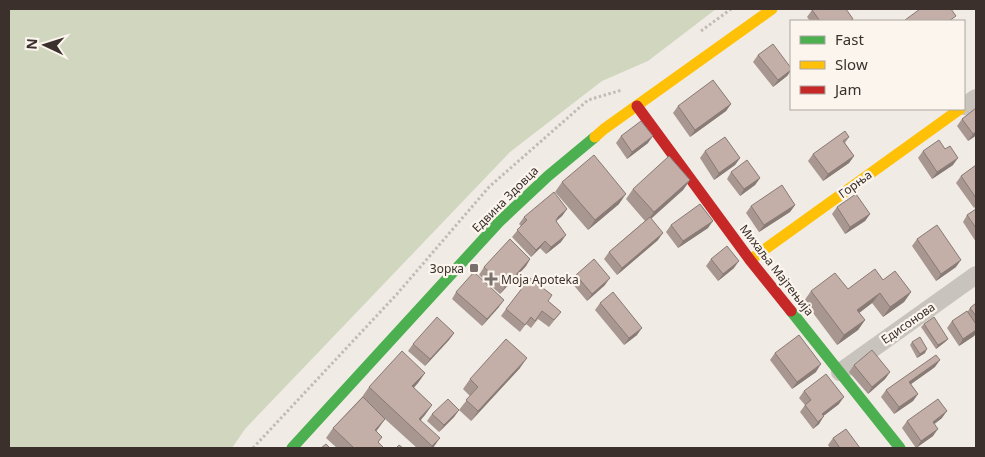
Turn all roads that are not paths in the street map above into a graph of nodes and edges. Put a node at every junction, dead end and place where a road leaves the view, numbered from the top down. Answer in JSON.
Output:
{"nodes":[{"id":1,"x":772,"y":9,"type":"edge"},
{"id":2,"x":976,"y":98,"type":"edge"},
{"id":3,"x":965,"y":105,"type":"edge"},
{"id":4,"x":636,"y":106,"type":"junction"},
{"id":5,"x":959,"y":110,"type":"edge"},
{"id":6,"x":750,"y":260,"type":"junction"},
{"id":7,"x":976,"y":275,"type":"edge"},
{"id":8,"x":840,"y":372,"type":"junction"},
{"id":9,"x":292,"y":448,"type":"edge"},
{"id":10,"x":900,"y":448,"type":"edge"}],
"edges":[{"from":1,"to":4,"type":"street","name":"Едвина Здовца"},
{"from":2,"to":3,"type":"street"},
{"from":4,"to":6,"type":"street","name":"Михаља Мајтењија"},
{"from":4,"to":9,"type":"street","name":"Едвина Здовца"},
{"from":5,"to":6,"type":"street","name":"Горња"},
{"from":6,"to":8,"type":"street","name":"Михаља Мајтењија"},
{"from":7,"to":8,"type":"street","name":"Едисонова"},
{"from":8,"to":10,"type":"street","name":"Михаља Мајтењија"}]}
